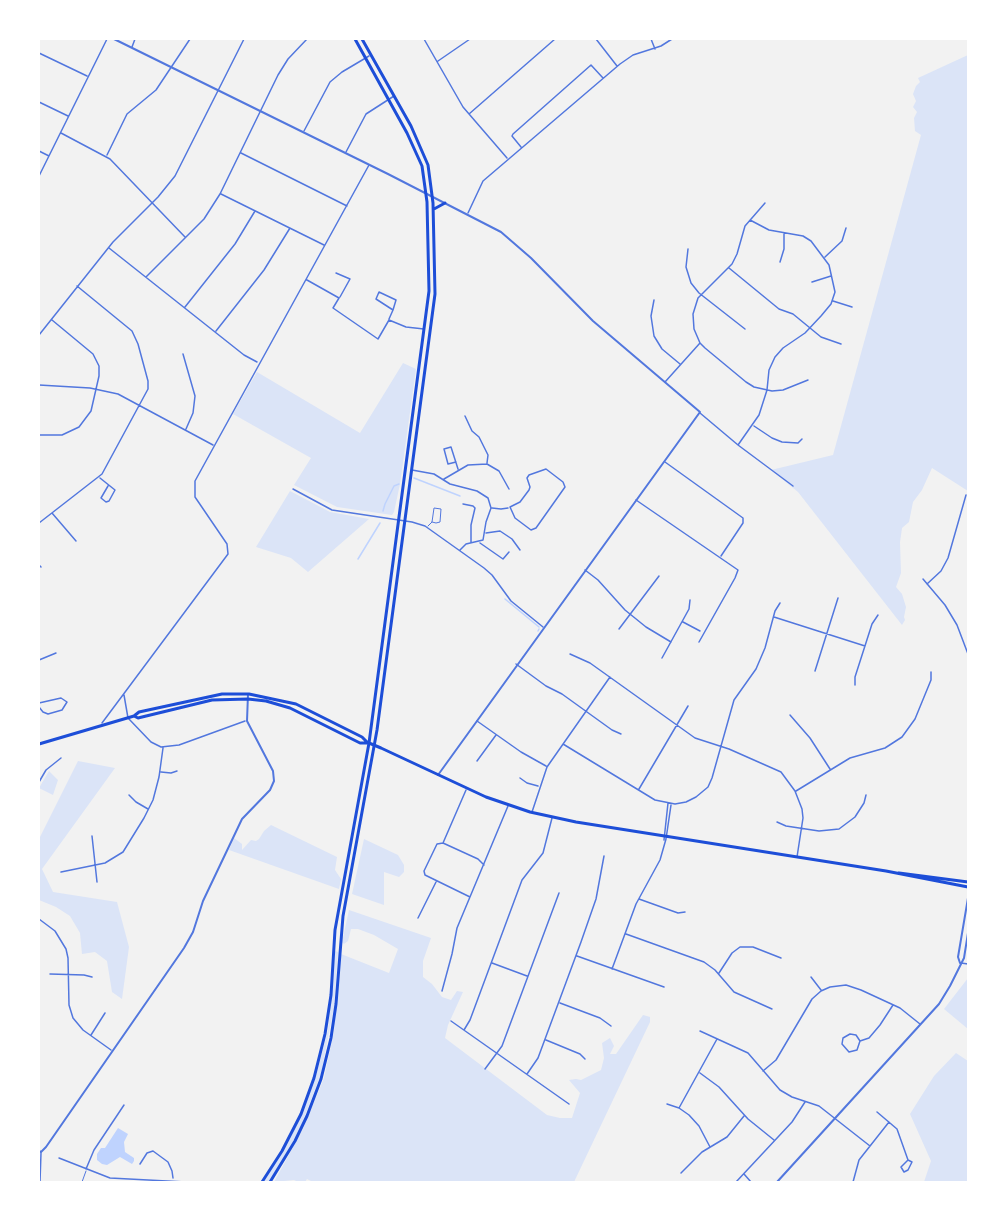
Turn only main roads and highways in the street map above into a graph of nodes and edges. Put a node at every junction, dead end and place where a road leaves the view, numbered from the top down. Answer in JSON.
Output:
{"nodes":[{"id":1,"x":355,"y":39,"type":"edge"},
{"id":2,"x":362,"y":39,"type":"edge"},
{"id":3,"x":445,"y":203,"type":"road end"},
{"id":4,"x":433,"y":211,"type":"junction"},
{"id":5,"x":134,"y":716,"type":"junction"},
{"id":6,"x":369,"y":743,"type":"junction"},
{"id":7,"x":39,"y":744,"type":"edge"},
{"id":8,"x":374,"y":746,"type":"junction"},
{"id":9,"x":890,"y":872,"type":"junction"},
{"id":10,"x":968,"y":882,"type":"edge"},
{"id":11,"x":968,"y":887,"type":"edge"},
{"id":12,"x":262,"y":1182,"type":"edge"},
{"id":13,"x":270,"y":1182,"type":"edge"}],
"edges":[{"from":1,"to":6,"type":"main road"},
{"from":2,"to":4,"type":"main road"},
{"from":3,"to":4,"type":"main road"},
{"from":4,"to":8,"type":"main road"},
{"from":5,"to":6,"type":"main road"},
{"from":5,"to":6,"type":"main road"},
{"from":5,"to":7,"type":"main road"},
{"from":6,"to":8,"type":"main road"},
{"from":6,"to":12,"type":"main road"},
{"from":8,"to":9,"type":"main road"},
{"from":8,"to":13,"type":"main road"},
{"from":9,"to":10,"type":"main road"},
{"from":9,"to":11,"type":"main road"}]}
